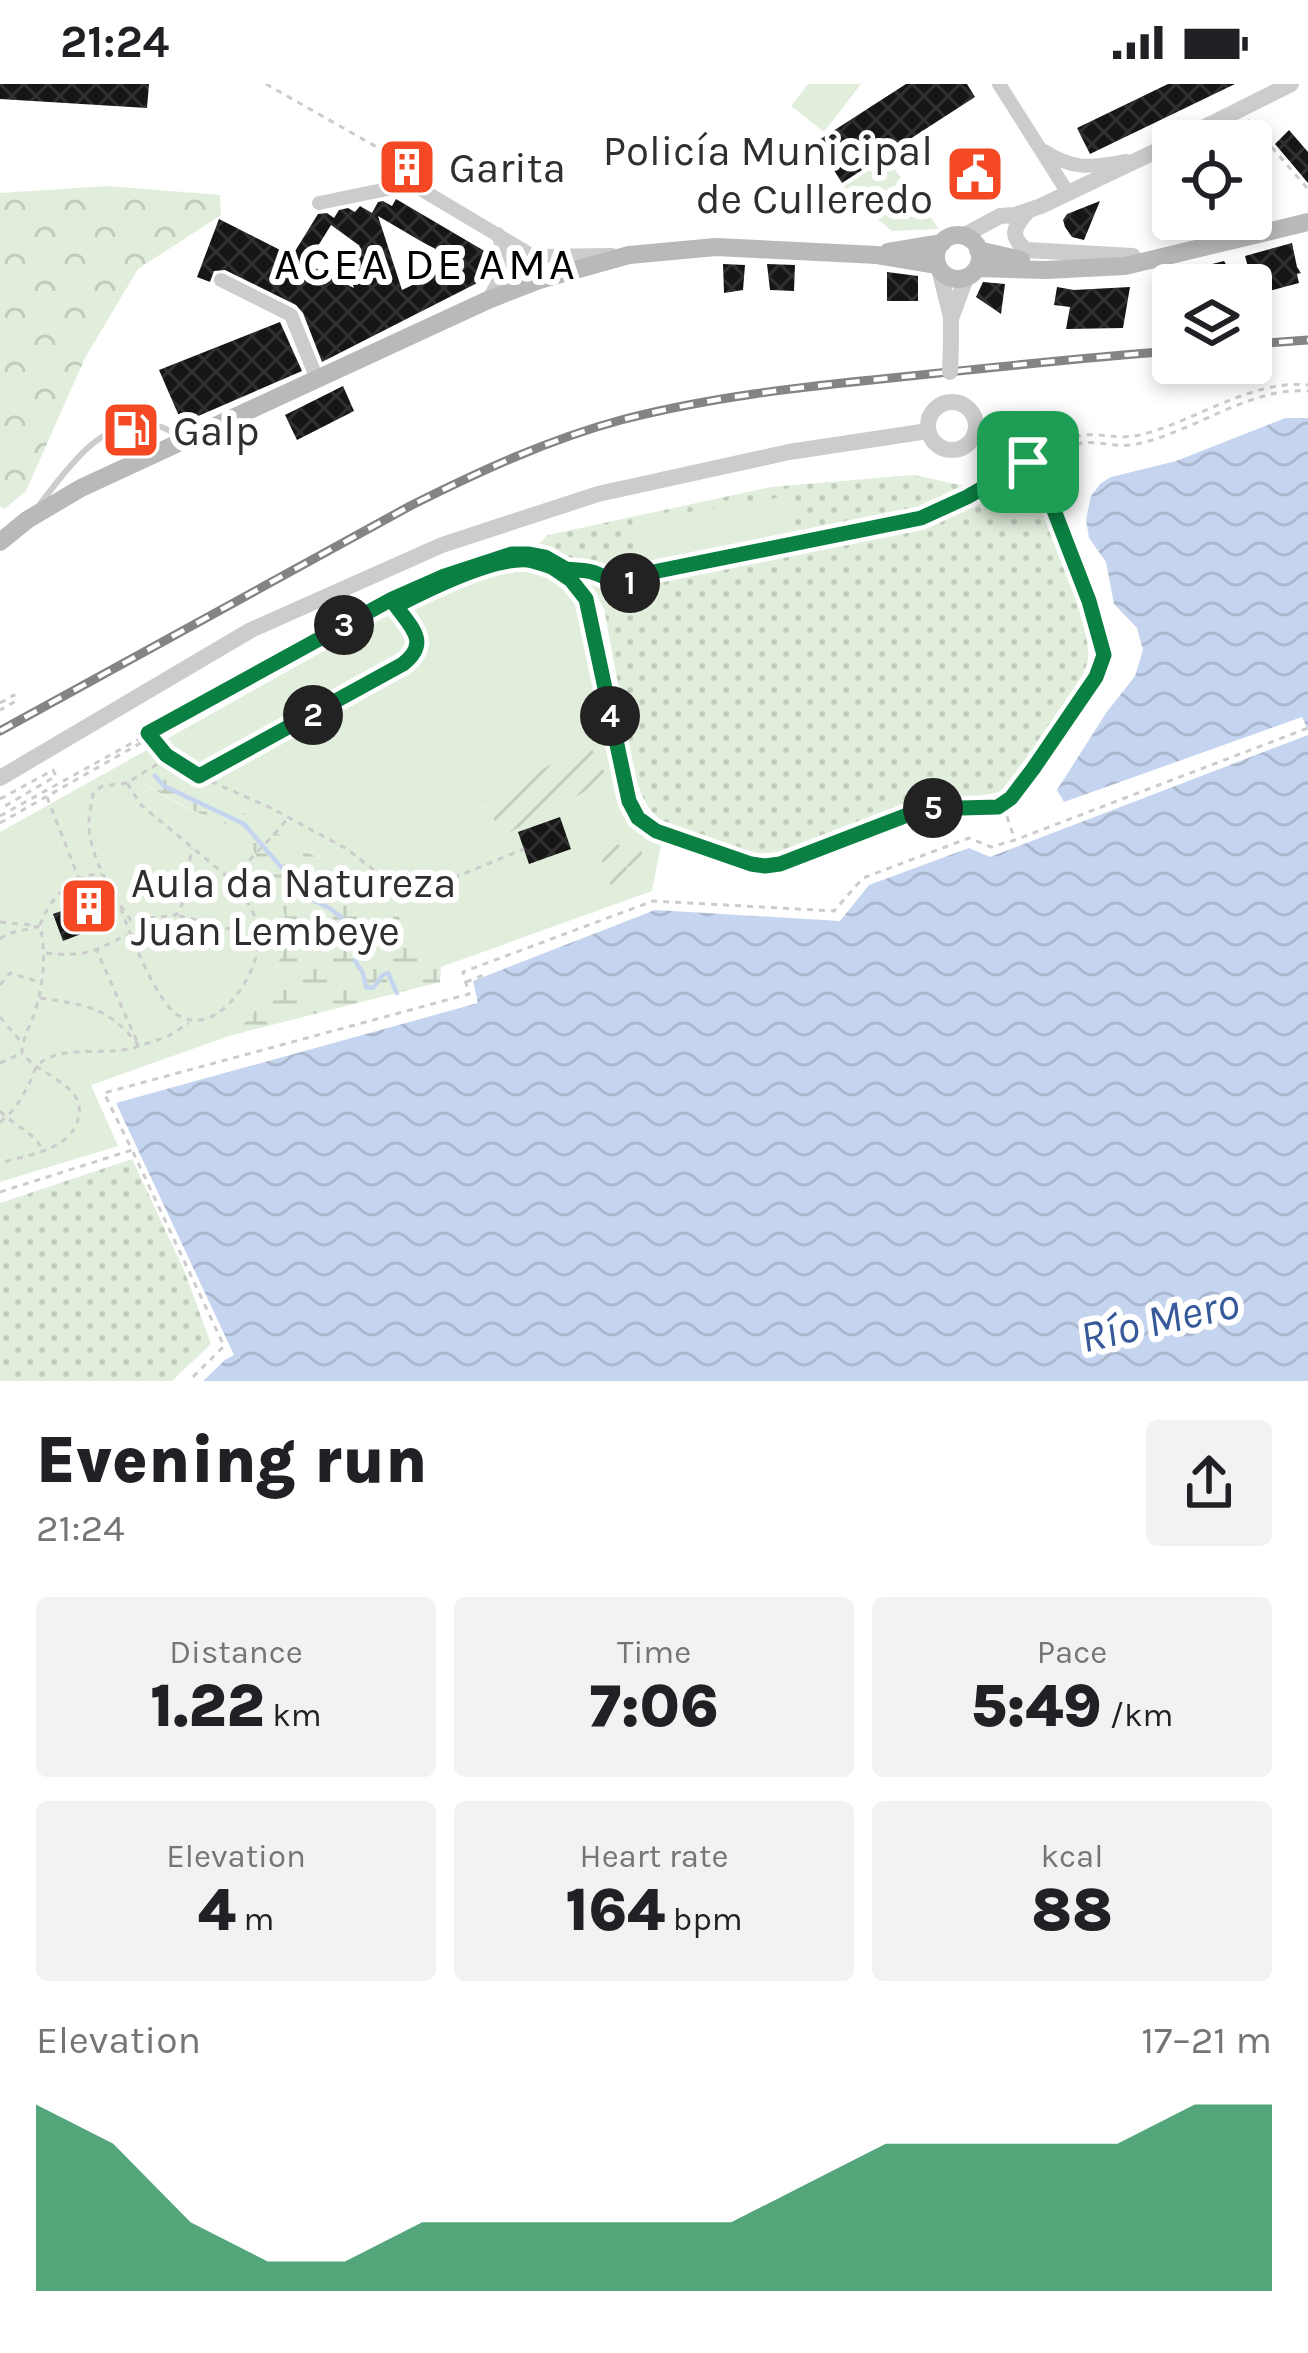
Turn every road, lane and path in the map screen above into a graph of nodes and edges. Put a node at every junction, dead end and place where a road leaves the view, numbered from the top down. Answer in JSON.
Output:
{"nodes":[{"id":1,"x":266,"y":84,"type":"edge"},
{"id":2,"x":999,"y":84,"type":"edge"},
{"id":3,"x":1275,"y":84,"type":"edge"},
{"id":4,"x":1291,"y":84,"type":"edge"},
{"id":5,"x":1244,"y":108,"type":"junction"},
{"id":6,"x":1220,"y":120,"type":"edge"},
{"id":7,"x":1038,"y":146,"type":"junction"},
{"id":8,"x":1152,"y":153,"type":"edge"},
{"id":9,"x":1142,"y":158,"type":"junction"},
{"id":10,"x":406,"y":169,"type":"dead end"},
{"id":11,"x":1308,"y":189,"type":"edge"},
{"id":12,"x":1068,"y":193,"type":"junction"},
{"id":13,"x":320,"y":203,"type":"dead end"},
{"id":14,"x":1308,"y":211,"type":"edge"},
{"id":15,"x":1021,"y":213,"type":"junction"},
{"id":16,"x":1308,"y":222,"type":"edge"},
{"id":17,"x":498,"y":234,"type":"junction"},
{"id":18,"x":942,"y":243,"type":"junction"},
{"id":19,"x":877,"y":254,"type":"junction"},
{"id":20,"x":972,"y":255,"type":"junction"},
{"id":21,"x":533,"y":256,"type":"junction"},
{"id":22,"x":629,"y":256,"type":"junction"},
{"id":23,"x":1133,"y":256,"type":"junction"},
{"id":24,"x":508,"y":266,"type":"junction"},
{"id":25,"x":938,"y":267,"type":"junction"},
{"id":26,"x":221,"y":280,"type":"dead end"},
{"id":27,"x":532,"y":283,"type":"junction"},
{"id":28,"x":488,"y":300,"type":"junction"},
{"id":29,"x":951,"y":316,"type":"junction"},
{"id":30,"x":950,"y":372,"type":"junction"},
{"id":31,"x":317,"y":379,"type":"junction"},
{"id":32,"x":1308,"y":388,"type":"edge"},
{"id":33,"x":943,"y":404,"type":"junction"},
{"id":34,"x":962,"y":404,"type":"junction"},
{"id":35,"x":976,"y":421,"type":"junction"},
{"id":36,"x":928,"y":431,"type":"junction"},
{"id":37,"x":186,"y":439,"type":"junction"},
{"id":38,"x":1064,"y":450,"type":"junction"},
{"id":39,"x":1048,"y":455,"type":"junction"},
{"id":40,"x":1028,"y":462,"type":"junction"},
{"id":41,"x":1040,"y":471,"type":"junction"},
{"id":42,"x":1047,"y":476,"type":"junction"},
{"id":43,"x":27,"y":520,"type":"junction"},
{"id":44,"x":0,"y":542,"type":"edge"},
{"id":45,"x":552,"y":567,"type":"junction"},
{"id":46,"x":566,"y":569,"type":"junction"},
{"id":47,"x":396,"y":606,"type":"junction"},
{"id":48,"x":0,"y":703,"type":"edge"},
{"id":49,"x":0,"y":710,"type":"edge"},
{"id":50,"x":140,"y":727,"type":"dead end"},
{"id":51,"x":1308,"y":728,"type":"edge"},
{"id":52,"x":151,"y":735,"type":"junction"},
{"id":53,"x":178,"y":763,"type":"junction"},
{"id":54,"x":199,"y":776,"type":"junction"},
{"id":55,"x":0,"y":778,"type":"edge"},
{"id":56,"x":127,"y":783,"type":"junction"},
{"id":57,"x":47,"y":796,"type":"junction"},
{"id":58,"x":0,"y":799,"type":"edge"},
{"id":59,"x":1003,"y":804,"type":"junction"},
{"id":60,"x":0,"y":808,"type":"edge"},
{"id":61,"x":0,"y":816,"type":"edge"},
{"id":62,"x":288,"y":818,"type":"junction"},
{"id":63,"x":0,"y":823,"type":"edge"},
{"id":64,"x":1015,"y":840,"type":"junction"},
{"id":65,"x":193,"y":847,"type":"junction"},
{"id":66,"x":524,"y":849,"type":"dead end"},
{"id":67,"x":104,"y":874,"type":"junction"},
{"id":68,"x":79,"y":877,"type":"junction"},
{"id":69,"x":232,"y":880,"type":"junction"},
{"id":70,"x":81,"y":884,"type":"dead end"},
{"id":71,"x":121,"y":908,"type":"junction"},
{"id":72,"x":176,"y":915,"type":"junction"},
{"id":73,"x":0,"y":922,"type":"edge"},
{"id":74,"x":40,"y":926,"type":"junction"},
{"id":75,"x":259,"y":931,"type":"junction"},
{"id":76,"x":129,"y":933,"type":"junction"},
{"id":77,"x":0,"y":939,"type":"edge"},
{"id":78,"x":97,"y":951,"type":"junction"},
{"id":79,"x":45,"y":953,"type":"junction"},
{"id":80,"x":486,"y":974,"type":"dead end"},
{"id":81,"x":466,"y":982,"type":"junction"},
{"id":82,"x":41,"y":983,"type":"junction"},
{"id":83,"x":0,"y":985,"type":"edge"},
{"id":84,"x":40,"y":998,"type":"dead end"},
{"id":85,"x":0,"y":1017,"type":"edge"},
{"id":86,"x":191,"y":1022,"type":"junction"},
{"id":87,"x":22,"y":1043,"type":"junction"},
{"id":88,"x":139,"y":1046,"type":"junction"},
{"id":89,"x":22,"y":1053,"type":"junction"},
{"id":90,"x":0,"y":1063,"type":"edge"},
{"id":91,"x":36,"y":1067,"type":"junction"},
{"id":92,"x":0,"y":1111,"type":"edge"},
{"id":93,"x":6,"y":1118,"type":"junction"},
{"id":94,"x":0,"y":1122,"type":"edge"},
{"id":95,"x":132,"y":1150,"type":"junction"},
{"id":96,"x":43,"y":1152,"type":"junction"},
{"id":97,"x":0,"y":1163,"type":"edge"},
{"id":98,"x":0,"y":1192,"type":"edge"},
{"id":99,"x":189,"y":1381,"type":"edge"}],
"edges":[{"from":1,"to":10,"type":"path"},
{"from":2,"to":7,"type":"street"},
{"from":3,"to":5,"type":"street"},
{"from":4,"to":5,"type":"street"},
{"from":5,"to":6,"type":"street"},
{"from":5,"to":11,"type":"path"},
{"from":7,"to":9,"type":"street"},
{"from":7,"to":12,"type":"street"},
{"from":8,"to":9,"type":"street"},
{"from":9,"to":12,"type":"street"},
{"from":12,"to":15,"type":"street"},
{"from":13,"to":17,"type":"street"},
{"from":14,"to":23,"type":"main road"},
{"from":15,"to":20,"type":"street"},
{"from":15,"to":23,"type":"street"},
{"from":16,"to":20,"type":"main road"},
{"from":17,"to":21,"type":"street"},
{"from":17,"to":24,"type":"street"},
{"from":18,"to":19,"type":"main road"},
{"from":18,"to":20,"type":"main road"},
{"from":18,"to":25,"type":"main road"},
{"from":19,"to":22,"type":"main road"},
{"from":19,"to":25,"type":"main road"},
{"from":20,"to":23,"type":"main road"},
{"from":20,"to":25,"type":"main road"},
{"from":20,"to":29,"type":"street"},
{"from":21,"to":22,"type":"street"},
{"from":21,"to":24,"type":"street"},
{"from":21,"to":27,"type":"street"},
{"from":22,"to":27,"type":"main road"},
{"from":24,"to":27,"type":"street"},
{"from":24,"to":28,"type":"street"},
{"from":25,"to":29,"type":"street"},
{"from":26,"to":31,"type":"street"},
{"from":27,"to":28,"type":"main road"},
{"from":28,"to":31,"type":"main road"},
{"from":29,"to":30,"type":"street","bridge":true},
{"from":30,"to":33,"type":"street"},
{"from":30,"to":34,"type":"street"},
{"from":31,"to":37,"type":"main road"},
{"from":32,"to":38,"type":"path"},
{"from":32,"to":39,"type":"path"},
{"from":33,"to":34,"type":"street"},
{"from":33,"to":36,"type":"street"},
{"from":34,"to":35,"type":"street"},
{"from":35,"to":36,"type":"street"},
{"from":35,"to":40,"type":"path"},
{"from":36,"to":55,"type":"street"},
{"from":37,"to":43,"type":"main road"},
{"from":37,"to":43,"type":"lane"},
{"from":38,"to":39,"type":"path"},
{"from":38,"to":42,"type":"path"},
{"from":39,"to":40,"type":"path"},
{"from":39,"to":41,"type":"path"},
{"from":40,"to":41,"type":"path"},
{"from":40,"to":46,"type":"path"},
{"from":41,"to":42,"type":"path"},
{"from":41,"to":46,"type":"path"},
{"from":42,"to":59,"type":"path"},
{"from":43,"to":44,"type":"main road"},
{"from":45,"to":46,"type":"path"},
{"from":45,"to":47,"type":"path"},
{"from":45,"to":59,"type":"path"},
{"from":46,"to":52,"type":"path"},
{"from":47,"to":52,"type":"path"},
{"from":47,"to":54,"type":"path"},
{"from":48,"to":49,"type":"path"},
{"from":50,"to":52,"type":"path"},
{"from":51,"to":64,"type":"path"},
{"from":52,"to":53,"type":"path"},
{"from":52,"to":57,"type":"path"},
{"from":52,"to":61,"type":"path"},
{"from":53,"to":54,"type":"path"},
{"from":53,"to":56,"type":"path"},
{"from":54,"to":62,"type":"path"},
{"from":56,"to":65,"type":"path"},
{"from":56,"to":67,"type":"path"},
{"from":57,"to":63,"type":"path"},
{"from":57,"to":68,"type":"path"},
{"from":58,"to":60,"type":"path"},
{"from":59,"to":64,"type":"path"},
{"from":62,"to":66,"type":"path"},
{"from":62,"to":69,"type":"path"},
{"from":64,"to":81,"type":"path"},
{"from":65,"to":69,"type":"path"},
{"from":65,"to":72,"type":"path"},
{"from":67,"to":68,"type":"path"},
{"from":67,"to":71,"type":"path"},
{"from":68,"to":70,"type":"path"},
{"from":68,"to":74,"type":"path"},
{"from":69,"to":75,"type":"path"},
{"from":71,"to":72,"type":"path"},
{"from":71,"to":76,"type":"path"},
{"from":72,"to":75,"type":"path"},
{"from":73,"to":74,"type":"path"},
{"from":74,"to":77,"type":"path"},
{"from":74,"to":79,"type":"path"},
{"from":75,"to":86,"type":"path"},
{"from":76,"to":78,"type":"path"},
{"from":76,"to":86,"type":"path"},
{"from":78,"to":79,"type":"path"},
{"from":78,"to":88,"type":"path"},
{"from":79,"to":82,"type":"path"},
{"from":80,"to":81,"type":"path"},
{"from":81,"to":95,"type":"path"},
{"from":82,"to":83,"type":"path"},
{"from":82,"to":87,"type":"path"},
{"from":84,"to":88,"type":"path"},
{"from":85,"to":87,"type":"path"},
{"from":86,"to":88,"type":"path"},
{"from":87,"to":89,"type":"path"},
{"from":88,"to":91,"type":"path"},
{"from":89,"to":90,"type":"path"},
{"from":89,"to":91,"type":"path"},
{"from":91,"to":93,"type":"path"},
{"from":91,"to":96,"type":"path"},
{"from":92,"to":93,"type":"path"},
{"from":93,"to":94,"type":"path"},
{"from":93,"to":96,"type":"path"},
{"from":95,"to":98,"type":"path"},
{"from":95,"to":99,"type":"path"},
{"from":96,"to":97,"type":"path"}]}
